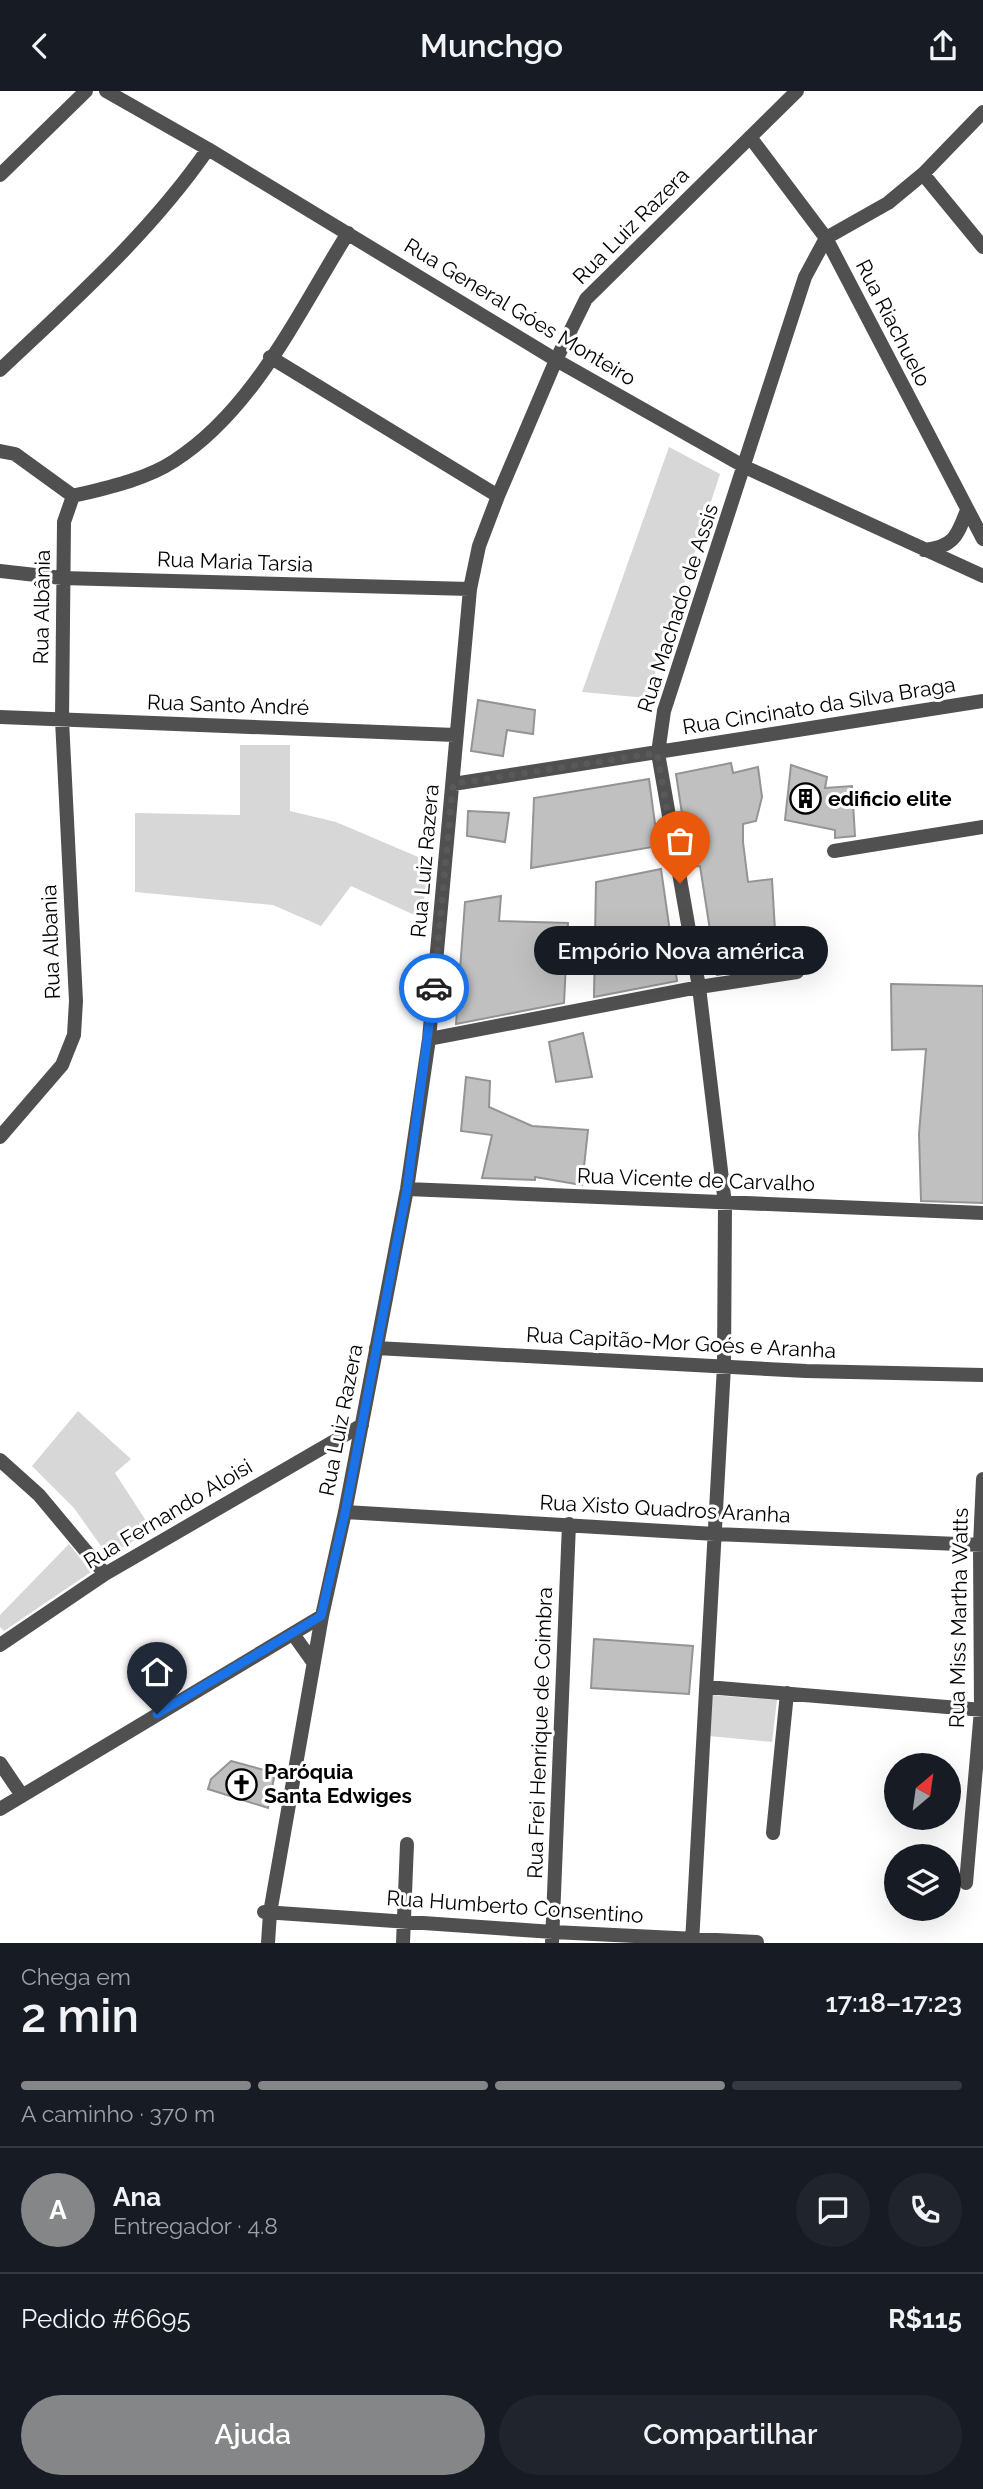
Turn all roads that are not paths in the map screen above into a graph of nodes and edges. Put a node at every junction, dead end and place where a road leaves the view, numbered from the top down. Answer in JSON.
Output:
{"nodes":[{"id":1,"x":86,"y":91,"type":"edge"},
{"id":2,"x":106,"y":91,"type":"edge"},
{"id":3,"x":791,"y":93,"type":"edge"},
{"id":4,"x":983,"y":112,"type":"edge"},
{"id":5,"x":750,"y":137,"type":"junction"},
{"id":6,"x":208,"y":149,"type":"junction"},
{"id":7,"x":923,"y":174,"type":"junction"},
{"id":8,"x":0,"y":175,"type":"edge"},
{"id":9,"x":348,"y":233,"type":"junction"},
{"id":10,"x":826,"y":239,"type":"junction"},
{"id":11,"x":983,"y":247,"type":"edge"},
{"id":12,"x":270,"y":357,"type":"junction"},
{"id":13,"x":556,"y":360,"type":"junction"},
{"id":14,"x":0,"y":370,"type":"edge"},
{"id":15,"x":0,"y":451,"type":"edge"},
{"id":16,"x":745,"y":467,"type":"junction"},
{"id":17,"x":73,"y":496,"type":"junction"},
{"id":18,"x":498,"y":496,"type":"junction"},
{"id":19,"x":967,"y":510,"type":"junction"},
{"id":20,"x":983,"y":539,"type":"edge"},
{"id":21,"x":923,"y":550,"type":"junction"},
{"id":22,"x":0,"y":571,"type":"edge"},
{"id":23,"x":983,"y":576,"type":"edge"},
{"id":24,"x":62,"y":578,"type":"junction"},
{"id":25,"x":470,"y":589,"type":"junction"},
{"id":26,"x":983,"y":701,"type":"edge"},
{"id":27,"x":0,"y":717,"type":"edge"},
{"id":28,"x":62,"y":720,"type":"junction"},
{"id":29,"x":456,"y":735,"type":"junction"},
{"id":30,"x":657,"y":753,"type":"junction"},
{"id":31,"x":453,"y":784,"type":"junction"},
{"id":32,"x":983,"y":827,"type":"edge"},
{"id":33,"x":834,"y":851,"type":"dead end"},
{"id":34,"x":797,"y":972,"type":"dead end"},
{"id":35,"x":699,"y":987,"type":"junction"},
{"id":36,"x":429,"y":1039,"type":"junction"},
{"id":37,"x":0,"y":1137,"type":"edge"},
{"id":38,"x":407,"y":1189,"type":"junction"},
{"id":39,"x":725,"y":1204,"type":"junction"},
{"id":40,"x":983,"y":1213,"type":"edge"},
{"id":41,"x":376,"y":1348,"type":"junction"},
{"id":42,"x":724,"y":1366,"type":"junction"},
{"id":43,"x":983,"y":1375,"type":"edge"},
{"id":44,"x":362,"y":1425,"type":"junction"},
{"id":45,"x":0,"y":1460,"type":"edge"},
{"id":46,"x":983,"y":1479,"type":"edge"},
{"id":47,"x":345,"y":1513,"type":"junction"},
{"id":48,"x":569,"y":1524,"type":"junction"},
{"id":49,"x":715,"y":1534,"type":"junction"},
{"id":50,"x":981,"y":1545,"type":"edge"},
{"id":51,"x":105,"y":1574,"type":"junction"},
{"id":52,"x":321,"y":1616,"type":"junction"},
{"id":53,"x":293,"y":1634,"type":"junction"},
{"id":54,"x":1,"y":1643,"type":"edge"},
{"id":55,"x":313,"y":1662,"type":"junction"},
{"id":56,"x":707,"y":1687,"type":"junction"},
{"id":57,"x":787,"y":1693,"type":"junction"},
{"id":58,"x":982,"y":1710,"type":"edge"},
{"id":59,"x":0,"y":1763,"type":"edge"},
{"id":60,"x":21,"y":1794,"type":"junction"},
{"id":61,"x":0,"y":1809,"type":"edge"},
{"id":62,"x":772,"y":1833,"type":"dead end"},
{"id":63,"x":407,"y":1844,"type":"dead end"},
{"id":64,"x":966,"y":1883,"type":"dead end"},
{"id":65,"x":267,"y":1913,"type":"junction"},
{"id":66,"x":404,"y":1920,"type":"junction"},
{"id":67,"x":552,"y":1938,"type":"edge"},
{"id":68,"x":692,"y":1941,"type":"edge"},
{"id":69,"x":757,"y":1942,"type":"edge"},
{"id":70,"x":268,"y":1943,"type":"edge"},
{"id":71,"x":403,"y":1943,"type":"edge"}],
"edges":[{"from":1,"to":8,"type":"street"},
{"from":2,"to":6,"type":"street","name":"Rua General Góes Monteiro"},
{"from":3,"to":5,"type":"street","name":"Rua Luiz Razera"},
{"from":4,"to":7,"type":"street"},
{"from":5,"to":10,"type":"street","name":"Rua Riachuelo"},
{"from":5,"to":13,"type":"street","name":"Rua Luiz Razera"},
{"from":6,"to":9,"type":"street","name":"Rua General Góes Monteiro"},
{"from":6,"to":14,"type":"street"},
{"from":7,"to":10,"type":"street"},
{"from":7,"to":11,"type":"street"},
{"from":9,"to":12,"type":"street"},
{"from":9,"to":13,"type":"street","name":"Rua General Góes Monteiro"},
{"from":10,"to":16,"type":"street","name":"Rua Machado de Assis"},
{"from":10,"to":19,"type":"street","name":"Rua Riachuelo"},
{"from":12,"to":17,"type":"street"},
{"from":12,"to":18,"type":"street"},
{"from":13,"to":16,"type":"street","name":"Rua General Góes Monteiro"},
{"from":13,"to":18,"type":"street","name":"Rua Luiz Razera"},
{"from":15,"to":17,"type":"street"},
{"from":16,"to":21,"type":"street","name":"Rua General Góes Monteiro"},
{"from":16,"to":30,"type":"street","name":"Rua Machado de Assis"},
{"from":17,"to":24,"type":"street","name":"Rua Albânia"},
{"from":18,"to":25,"type":"street","name":"Rua Luiz Razera"},
{"from":19,"to":20,"type":"street","name":"Rua Riachuelo"},
{"from":19,"to":21,"type":"street"},
{"from":21,"to":23,"type":"street","name":"Rua General Góes Monteiro"},
{"from":22,"to":24,"type":"street","name":"Rua Maria Tarsia"},
{"from":24,"to":25,"type":"street","name":"Rua Maria Tarsia"},
{"from":24,"to":28,"type":"street","name":"Rua Albânia"},
{"from":25,"to":29,"type":"street","name":"Rua Luiz Razera"},
{"from":26,"to":30,"type":"street","name":"Rua Cincinato da Silva Braga"},
{"from":27,"to":28,"type":"street","name":"Rua Santo André"},
{"from":28,"to":29,"type":"street","name":"Rua Santo André"},
{"from":28,"to":37,"type":"street","name":"Rua Albania"},
{"from":29,"to":31,"type":"street","name":"Rua Luiz Razera"},
{"from":30,"to":31,"type":"street","name":"Rua Cincinato da Silva Braga"},
{"from":30,"to":35,"type":"street","name":"Rua Machado de Assis"},
{"from":31,"to":36,"type":"street","name":"Rua Luiz Razera"},
{"from":32,"to":33,"type":"street"},
{"from":34,"to":35,"type":"street"},
{"from":35,"to":36,"type":"street"},
{"from":35,"to":39,"type":"street","name":"Rua Machado de Assis"},
{"from":36,"to":38,"type":"street","name":"Rua Luiz Razera"},
{"from":38,"to":39,"type":"street","name":"Rua Vicente de Carvalho"},
{"from":38,"to":41,"type":"street","name":"Rua Luiz Razera"},
{"from":39,"to":40,"type":"street","name":"Rua Vicente de Carvalho"},
{"from":39,"to":42,"type":"street","name":"Rua Machado de Assis"},
{"from":41,"to":42,"type":"street","name":"Rua Capitão-Mor Goés e Aranha"},
{"from":41,"to":44,"type":"street","name":"Rua Luiz Razera"},
{"from":42,"to":43,"type":"street","name":"Rua Capitão-Mor Goés e Aranha"},
{"from":42,"to":49,"type":"street","name":"Rua Machado de Assis"},
{"from":44,"to":47,"type":"street","name":"Rua Luiz Razera"},
{"from":44,"to":51,"type":"street","name":"Rua Fernando Aloisi"},
{"from":45,"to":51,"type":"street"},
{"from":46,"to":50,"type":"street","name":"Rua Miss Martha Watts"},
{"from":47,"to":48,"type":"street","name":"Rua Xisto Quadros Aranha"},
{"from":47,"to":52,"type":"street","name":"Rua Luiz Razera"},
{"from":48,"to":49,"type":"street","name":"Rua Xisto Quadros Aranha"},
{"from":48,"to":67,"type":"street","name":"Rua Frei Henrique de Coimbra"},
{"from":49,"to":50,"type":"street","name":"Rua Xisto Quadros Aranha"},
{"from":49,"to":56,"type":"street","name":"Rua Machado de Assis"},
{"from":50,"to":58,"type":"street","name":"Rua Miss Martha Watts"},
{"from":51,"to":54,"type":"street","name":"Rua Fernando Aloisi"},
{"from":52,"to":53,"type":"street"},
{"from":52,"to":55,"type":"street","name":"Rua Luiz Razera"},
{"from":53,"to":55,"type":"street"},
{"from":53,"to":60,"type":"street"},
{"from":55,"to":65,"type":"street","name":"Rua Luiz Razera"},
{"from":56,"to":57,"type":"street"},
{"from":56,"to":68,"type":"street","name":"Rua Machado de Assis"},
{"from":57,"to":58,"type":"street"},
{"from":57,"to":62,"type":"street"},
{"from":58,"to":64,"type":"street","name":"Rua Miss Martha Watts"},
{"from":59,"to":60,"type":"street"},
{"from":60,"to":61,"type":"street"},
{"from":63,"to":66,"type":"street"},
{"from":65,"to":66,"type":"street","name":"Rua Humberto Consentino"},
{"from":65,"to":70,"type":"street","name":"Rua Luiz Razera"},
{"from":66,"to":67,"type":"street","name":"Rua Humberto Consentino"},
{"from":66,"to":71,"type":"street"},
{"from":67,"to":68,"type":"street","name":"Rua Humberto Consentino"},
{"from":68,"to":69,"type":"street","name":"Rua Humberto Consentino"}]}
